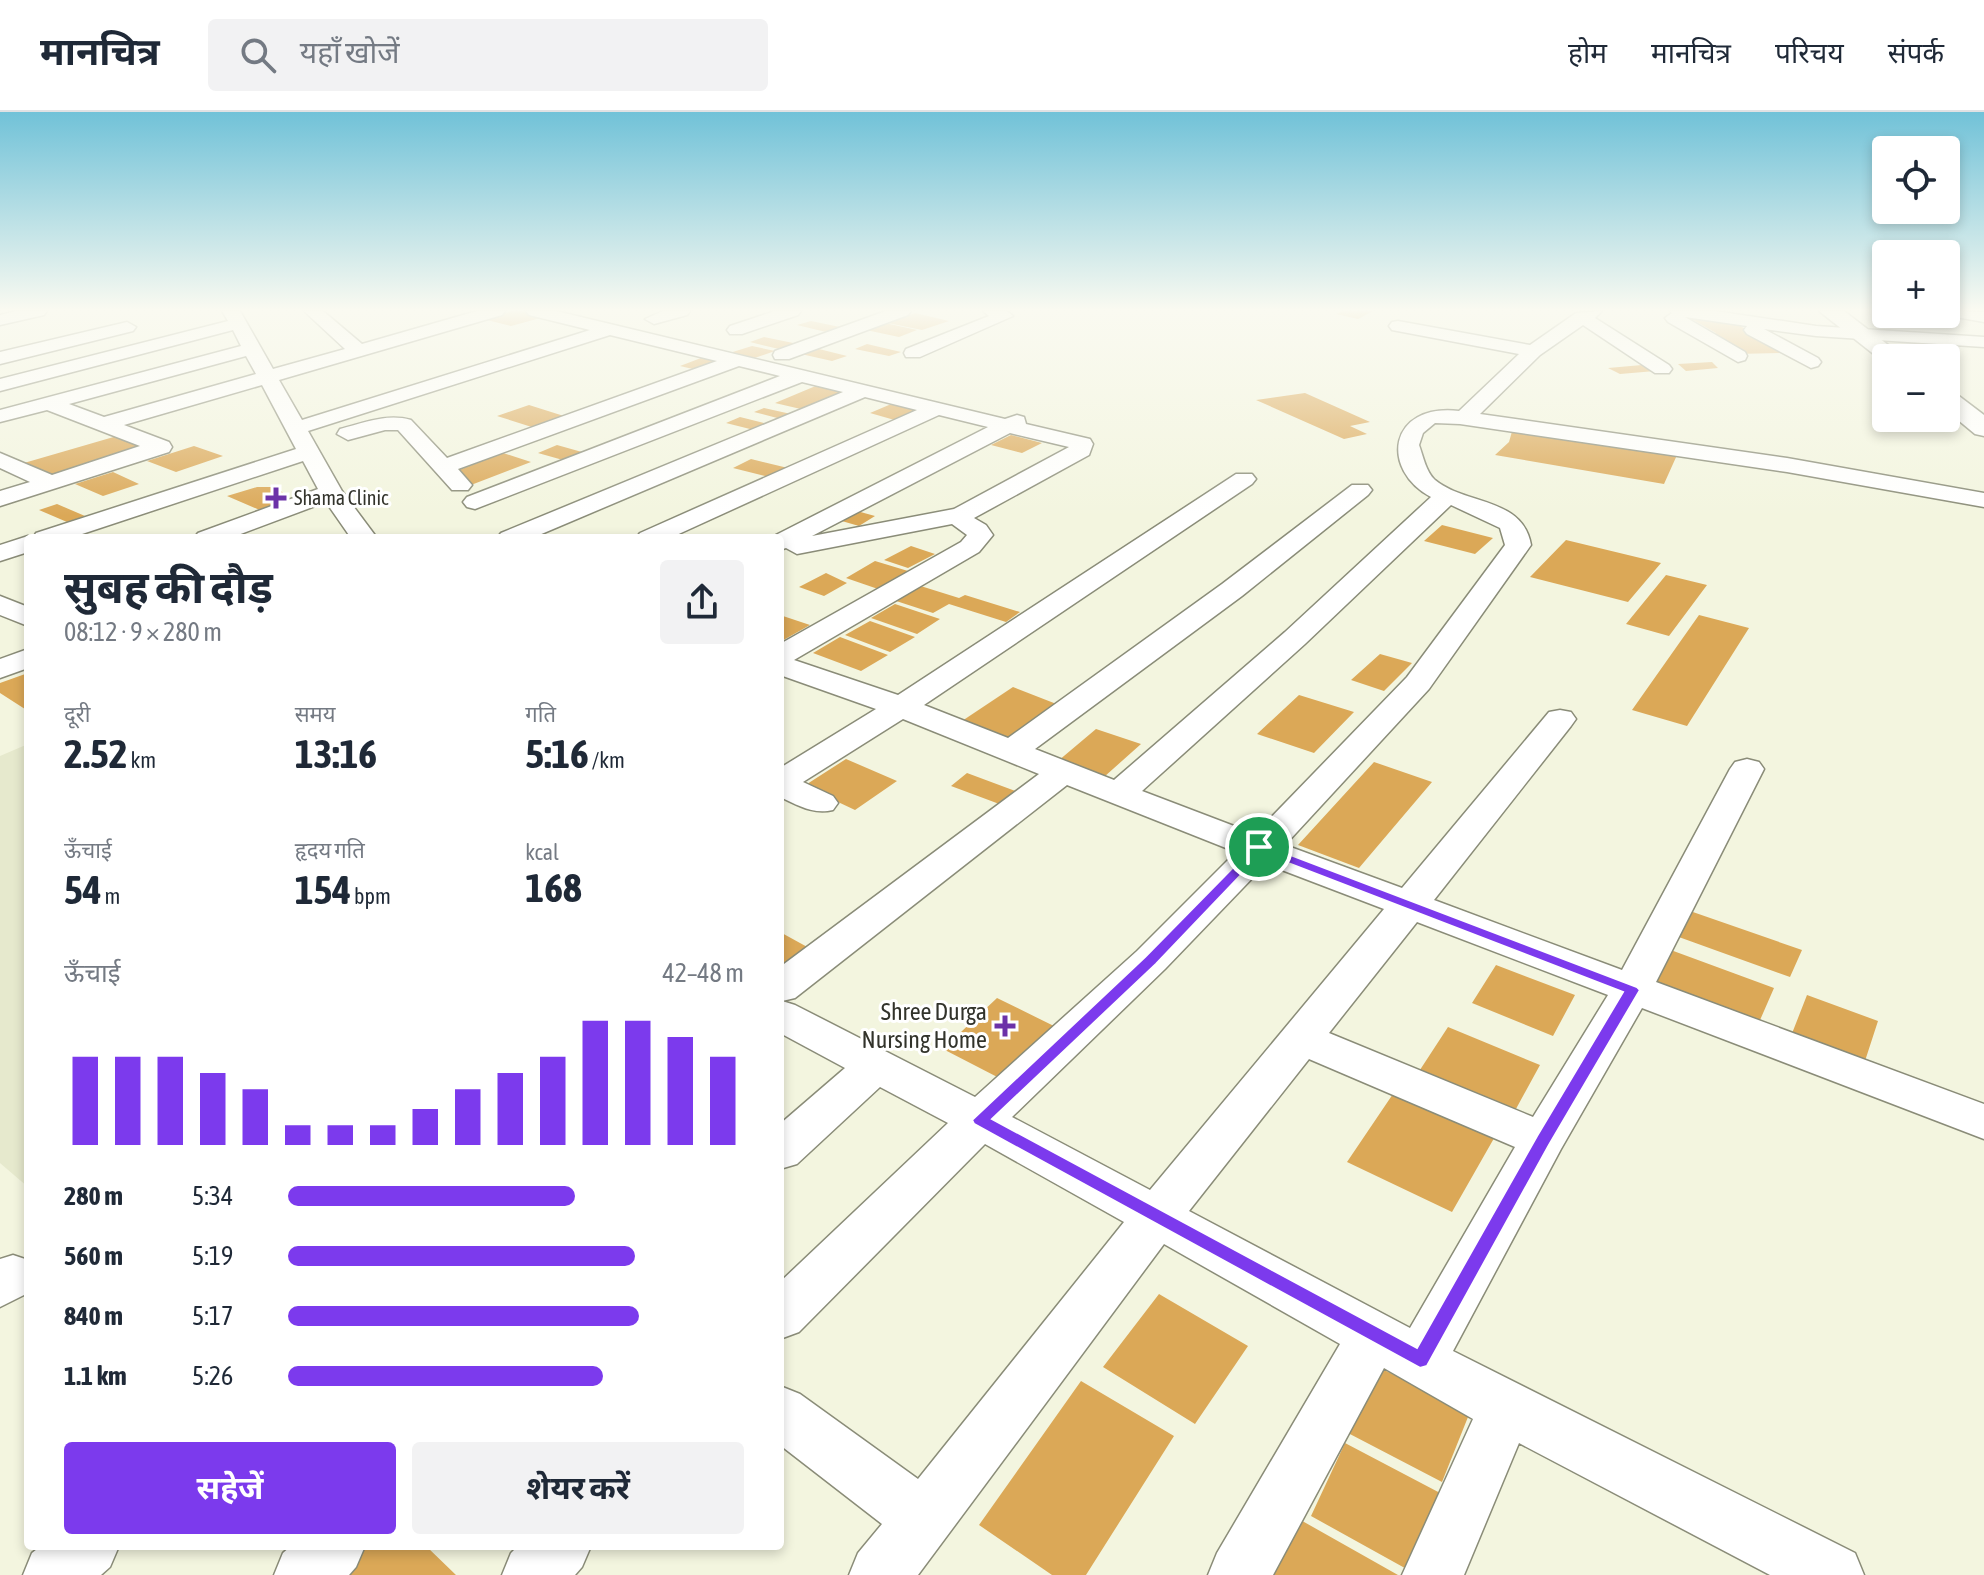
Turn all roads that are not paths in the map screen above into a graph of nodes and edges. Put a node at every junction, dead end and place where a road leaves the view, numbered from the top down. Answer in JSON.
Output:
{"nodes":[{"id":1,"x":20,"y":379,"type":"edge"},
{"id":2,"x":137,"y":379,"type":"edge"},
{"id":3,"x":256,"y":379,"type":"edge"},
{"id":4,"x":269,"y":379,"type":"edge"},
{"id":5,"x":473,"y":379,"type":"edge"},
{"id":6,"x":685,"y":379,"type":"edge"},
{"id":7,"x":791,"y":379,"type":"edge"},
{"id":8,"x":813,"y":379,"type":"edge"},
{"id":9,"x":1504,"y":379,"type":"edge"},
{"id":10,"x":0,"y":385,"type":"edge"},
{"id":11,"x":863,"y":391,"type":"junction"},
{"id":12,"x":49,"y":403,"type":"junction"},
{"id":13,"x":1968,"y":407,"type":"edge"},
{"id":14,"x":936,"y":409,"type":"junction"},
{"id":15,"x":1031,"y":413,"type":"dead end"},
{"id":16,"x":0,"y":416,"type":"edge"},
{"id":17,"x":1464,"y":418,"type":"junction"},
{"id":18,"x":104,"y":424,"type":"junction"},
{"id":19,"x":1008,"y":426,"type":"junction"},
{"id":20,"x":1984,"y":428,"type":"edge"},
{"id":21,"x":303,"y":442,"type":"junction"},
{"id":22,"x":0,"y":460,"type":"edge"},
{"id":23,"x":443,"y":467,"type":"junction"},
{"id":24,"x":1244,"y":479,"type":"dead end"},
{"id":25,"x":52,"y":483,"type":"junction"},
{"id":26,"x":1360,"y":490,"type":"dead end"},
{"id":27,"x":331,"y":492,"type":"junction"},
{"id":28,"x":1447,"y":496,"type":"junction"},
{"id":29,"x":0,"y":499,"type":"edge"},
{"id":30,"x":1984,"y":500,"type":"edge"},
{"id":31,"x":475,"y":502,"type":"junction"},
{"id":32,"x":961,"y":515,"type":"junction"},
{"id":33,"x":56,"y":534,"type":"edge"},
{"id":34,"x":218,"y":534,"type":"edge"},
{"id":35,"x":356,"y":534,"type":"edge"},
{"id":36,"x":504,"y":534,"type":"edge"},
{"id":37,"x":518,"y":534,"type":"edge"},
{"id":38,"x":658,"y":534,"type":"edge"},
{"id":39,"x":784,"y":540,"type":"edge"},
{"id":40,"x":24,"y":545,"type":"edge"},
{"id":41,"x":784,"y":549,"type":"edge"},
{"id":42,"x":0,"y":553,"type":"edge"},
{"id":43,"x":784,"y":654,"type":"edge"},
{"id":44,"x":24,"y":660,"type":"edge"},
{"id":45,"x":784,"y":666,"type":"edge"},
{"id":46,"x":0,"y":669,"type":"edge"},
{"id":47,"x":901,"y":707,"type":"junction"},
{"id":48,"x":1560,"y":719,"type":"dead end"},
{"id":49,"x":1013,"y":750,"type":"junction"},
{"id":50,"x":1747,"y":769,"type":"dead end"},
{"id":51,"x":1065,"y":771,"type":"junction"},
{"id":52,"x":784,"y":780,"type":"edge"},
{"id":53,"x":784,"y":785,"type":"edge"},
{"id":54,"x":1119,"y":794,"type":"junction"},
{"id":55,"x":821,"y":803,"type":"dead end"},
{"id":56,"x":1259,"y":847,"type":"junction"},
{"id":57,"x":1409,"y":903,"type":"junction"},
{"id":58,"x":784,"y":985,"type":"edge"},
{"id":59,"x":1632,"y":990,"type":"junction"},
{"id":60,"x":784,"y":1017,"type":"edge"},
{"id":61,"x":1303,"y":1039,"type":"junction"},
{"id":62,"x":876,"y":1066,"type":"junction"},
{"id":63,"x":980,"y":1120,"type":"junction"},
{"id":64,"x":1984,"y":1122,"type":"edge"},
{"id":65,"x":1543,"y":1140,"type":"junction"},
{"id":66,"x":784,"y":1147,"type":"edge"},
{"id":67,"x":1157,"y":1216,"type":"junction"},
{"id":68,"x":784,"y":1312,"type":"edge"},
{"id":69,"x":1397,"y":1347,"type":"junction"},
{"id":70,"x":1506,"y":1408,"type":"junction"},
{"id":71,"x":784,"y":1415,"type":"edge"},
{"id":72,"x":923,"y":1519,"type":"junction"},
{"id":73,"x":84,"y":1550,"type":"edge"},
{"id":74,"x":331,"y":1550,"type":"edge"},
{"id":75,"x":557,"y":1550,"type":"edge"},
{"id":76,"x":1770,"y":1560,"type":"edge"},
{"id":77,"x":54,"y":1575,"type":"edge"},
{"id":78,"x":305,"y":1575,"type":"edge"},
{"id":79,"x":533,"y":1575,"type":"edge"},
{"id":80,"x":880,"y":1575,"type":"edge"},
{"id":81,"x":1239,"y":1575,"type":"edge"},
{"id":82,"x":1433,"y":1575,"type":"edge"},
{"id":83,"x":1833,"y":1575,"type":"edge"}],
"edges":[{"from":1,"to":10,"type":"street"},
{"from":2,"to":12,"type":"street"},
{"from":3,"to":18,"type":"street"},
{"from":4,"to":21,"type":"street"},
{"from":5,"to":21,"type":"street"},
{"from":6,"to":23,"type":"street"},
{"from":7,"to":31,"type":"street"},
{"from":8,"to":11,"type":"street"},
{"from":9,"to":17,"type":"street"},
{"from":11,"to":14,"type":"street"},
{"from":11,"to":37,"type":"street"},
{"from":12,"to":16,"type":"street"},
{"from":12,"to":18,"type":"street"},
{"from":13,"to":20,"type":"street"},
{"from":14,"to":19,"type":"street"},
{"from":14,"to":38,"type":"street"},
{"from":15,"to":19,"type":"street"},
{"from":17,"to":28,"type":"street"},
{"from":17,"to":30,"type":"street"},
{"from":18,"to":25,"type":"street"},
{"from":19,"to":32,"type":"street"},
{"from":19,"to":39,"type":"street"},
{"from":21,"to":23,"type":"street"},
{"from":21,"to":27,"type":"street"},
{"from":21,"to":33,"type":"street"},
{"from":22,"to":25,"type":"street"},
{"from":23,"to":31,"type":"street"},
{"from":24,"to":47,"type":"street"},
{"from":25,"to":29,"type":"street"},
{"from":26,"to":49,"type":"street"},
{"from":27,"to":34,"type":"street"},
{"from":27,"to":35,"type":"street"},
{"from":28,"to":54,"type":"street"},
{"from":28,"to":56,"type":"street"},
{"from":31,"to":36,"type":"street"},
{"from":32,"to":41,"type":"street"},
{"from":32,"to":43,"type":"street"},
{"from":40,"to":42,"type":"street"},
{"from":44,"to":46,"type":"street"},
{"from":45,"to":47,"type":"street"},
{"from":47,"to":49,"type":"street"},
{"from":47,"to":52,"type":"street"},
{"from":48,"to":57,"type":"street"},
{"from":49,"to":51,"type":"street"},
{"from":50,"to":59,"type":"street"},
{"from":51,"to":54,"type":"street"},
{"from":51,"to":58,"type":"street"},
{"from":53,"to":55,"type":"street"},
{"from":54,"to":56,"type":"street"},
{"from":56,"to":57,"type":"street"},
{"from":56,"to":63,"type":"street"},
{"from":57,"to":59,"type":"street"},
{"from":57,"to":61,"type":"street"},
{"from":59,"to":64,"type":"street"},
{"from":59,"to":65,"type":"street"},
{"from":60,"to":62,"type":"street"},
{"from":61,"to":65,"type":"street"},
{"from":61,"to":67,"type":"street"},
{"from":62,"to":63,"type":"street"},
{"from":62,"to":66,"type":"street"},
{"from":63,"to":67,"type":"street"},
{"from":63,"to":68,"type":"street"},
{"from":65,"to":69,"type":"street"},
{"from":67,"to":69,"type":"street"},
{"from":67,"to":72,"type":"street"},
{"from":69,"to":70,"type":"street"},
{"from":69,"to":81,"type":"street"},
{"from":70,"to":76,"type":"street"},
{"from":70,"to":82,"type":"street"},
{"from":71,"to":72,"type":"street"},
{"from":72,"to":80,"type":"street"},
{"from":73,"to":77,"type":"street"},
{"from":74,"to":78,"type":"street"},
{"from":75,"to":79,"type":"street"},
{"from":76,"to":83,"type":"street"}]}
